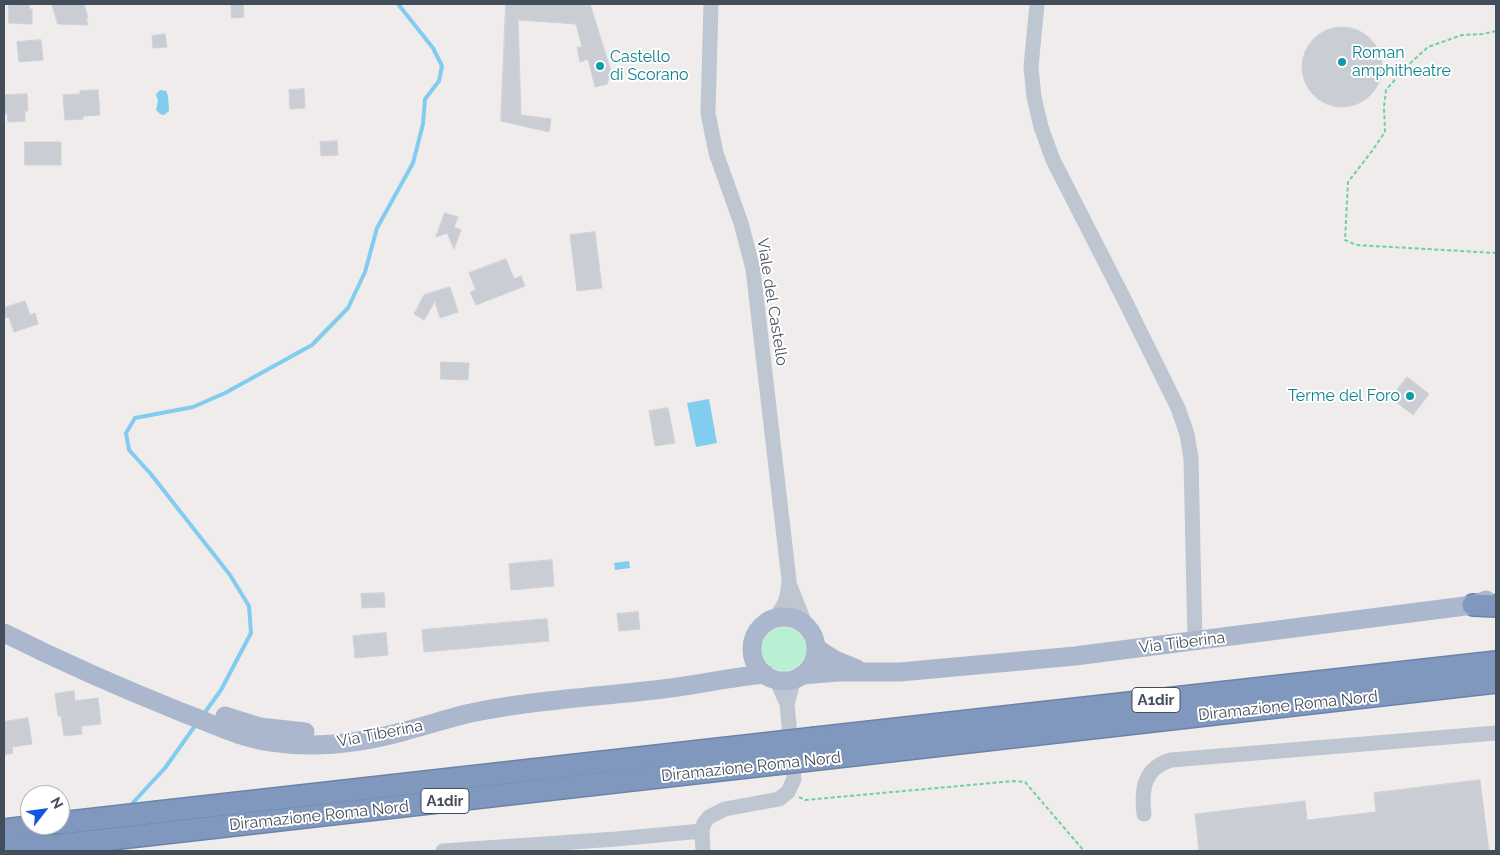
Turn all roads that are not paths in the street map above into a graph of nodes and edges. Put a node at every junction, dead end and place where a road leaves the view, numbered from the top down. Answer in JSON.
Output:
{"nodes":[{"id":1,"x":711,"y":4,"type":"edge"},
{"id":2,"x":1037,"y":4,"type":"edge"},
{"id":3,"x":788,"y":580,"type":"junction"},
{"id":4,"x":1496,"y":596,"type":"edge"},
{"id":5,"x":1473,"y":605,"type":"junction"},
{"id":6,"x":1496,"y":606,"type":"edge"},
{"id":7,"x":775,"y":618,"type":"junction"},
{"id":8,"x":806,"y":626,"type":"junction"},
{"id":9,"x":4,"y":632,"type":"edge"},
{"id":10,"x":1195,"y":642,"type":"junction"},
{"id":11,"x":753,"y":644,"type":"junction"},
{"id":12,"x":816,"y":648,"type":"junction"},
{"id":13,"x":1496,"y":662,"type":"edge"},
{"id":14,"x":865,"y":673,"type":"junction"},
{"id":15,"x":784,"y":677,"type":"junction"},
{"id":16,"x":715,"y":680,"type":"junction"},
{"id":17,"x":1496,"y":682,"type":"edge"},
{"id":18,"x":1496,"y":733,"type":"edge"},
{"id":19,"x":818,"y":749,"type":"junction"},
{"id":20,"x":773,"y":754,"type":"junction"},
{"id":21,"x":1144,"y":814,"type":"dead end"},
{"id":22,"x":70,"y":822,"type":"edge"},
{"id":23,"x":20,"y":828,"type":"edge"},
{"id":24,"x":4,"y":830,"type":"edge"},
{"id":25,"x":702,"y":831,"type":"junction"},
{"id":26,"x":617,"y":845,"type":"edge"},
{"id":27,"x":6,"y":851,"type":"edge"},
{"id":28,"x":443,"y":851,"type":"edge"},
{"id":29,"x":703,"y":851,"type":"edge"}],
"edges":[{"from":1,"to":3,"type":"street","name":"Viale del Castello"},
{"from":2,"to":10,"type":"street"},
{"from":3,"to":7,"type":"street"},
{"from":3,"to":8,"type":"street"},
{"from":4,"to":5,"type":"main road","name":"Via Tiberina"},
{"from":5,"to":6,"type":"highway"},
{"from":5,"to":10,"type":"main road","name":"Via Tiberina"},
{"from":7,"to":8,"type":"main road"},
{"from":7,"to":11,"type":"main road"},
{"from":8,"to":12,"type":"main road"},
{"from":9,"to":16,"type":"main road"},
{"from":10,"to":14,"type":"main road","name":"Via Tiberina"},
{"from":11,"to":15,"type":"main road"},
{"from":11,"to":16,"type":"main road"},
{"from":12,"to":14,"type":"main road"},
{"from":12,"to":15,"type":"main road"},
{"from":13,"to":19,"type":"highway","name":"Diramazione Roma Nord","number":"A1dir"},
{"from":14,"to":15,"type":"main road","name":"Via Tiberina"},
{"from":15,"to":16,"type":"main road","name":"Via Tiberina"},
{"from":15,"to":25,"type":"street"},
{"from":17,"to":19,"type":"highway","name":"Diramazione Roma Nord","number":"A1dir"},
{"from":18,"to":21,"type":"street"},
{"from":19,"to":20,"type":"highway","name":"Diramazione Roma Nord","number":"A1dir","bridge":true},
{"from":20,"to":22,"type":"highway","name":"Diramazione Roma Nord","number":"A1dir"},
{"from":20,"to":27,"type":"highway","name":"Diramazione Roma Nord","number":"A1dir"},
{"from":23,"to":24,"type":"highway"},
{"from":25,"to":26,"type":"street"},
{"from":25,"to":29,"type":"street"},
{"from":26,"to":28,"type":"street"}]}
